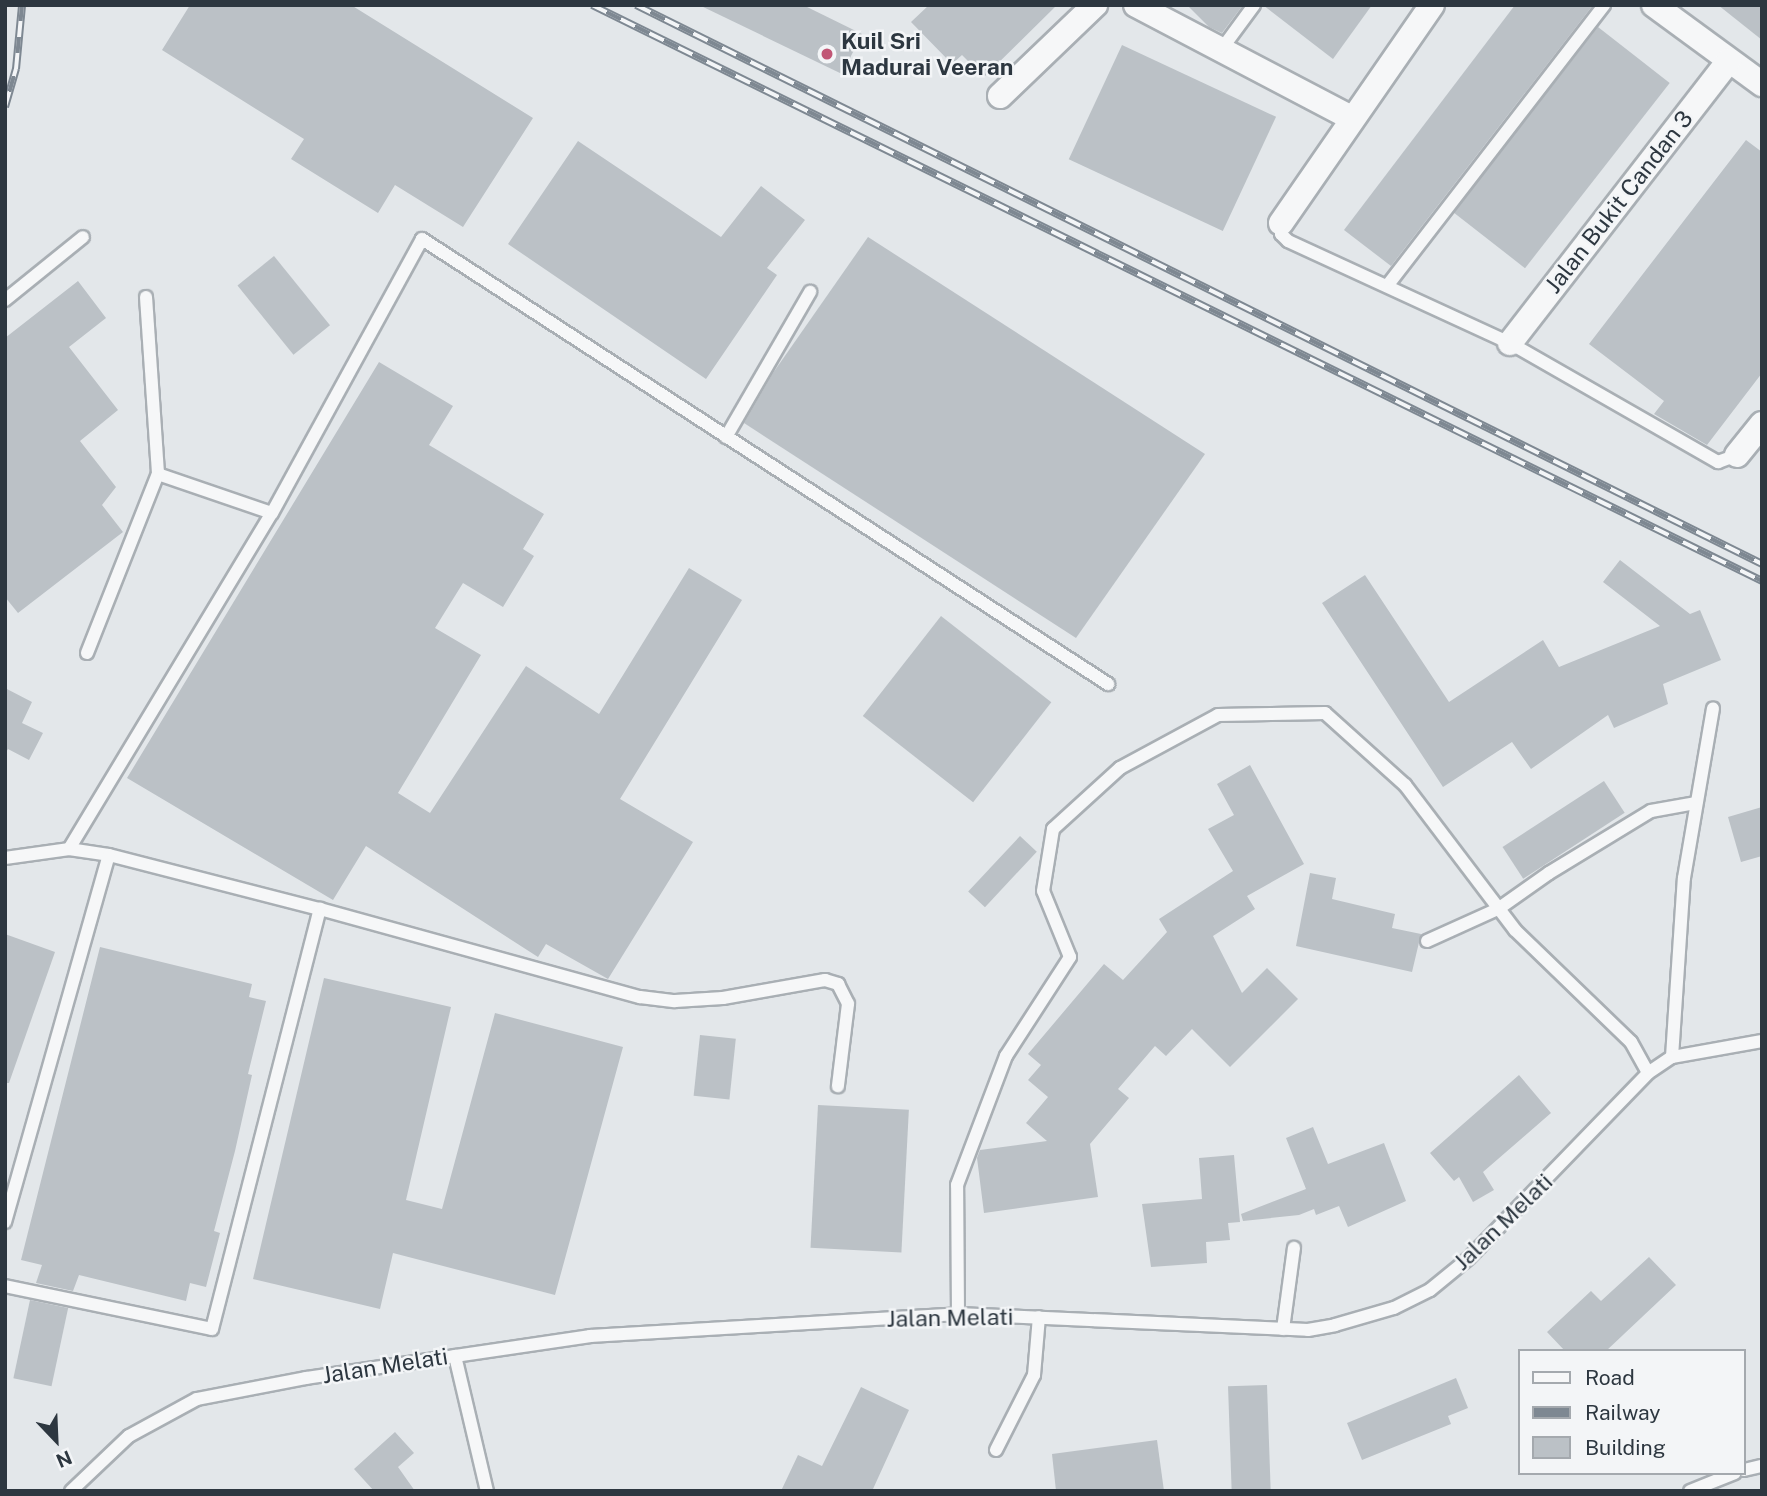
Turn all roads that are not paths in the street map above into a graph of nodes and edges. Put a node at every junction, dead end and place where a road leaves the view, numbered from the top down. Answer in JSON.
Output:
{"nodes":[{"id":1,"x":1095,"y":5,"type":"edge"},
{"id":2,"x":1136,"y":5,"type":"edge"},
{"id":3,"x":1254,"y":5,"type":"edge"},
{"id":4,"x":1432,"y":5,"type":"edge"},
{"id":5,"x":1604,"y":5,"type":"edge"},
{"id":6,"x":1654,"y":5,"type":"edge"},
{"id":7,"x":1221,"y":50,"type":"junction"},
{"id":8,"x":1729,"y":61,"type":"junction"},
{"id":9,"x":1762,"y":84,"type":"edge"},
{"id":10,"x":1000,"y":96,"type":"dead end"},
{"id":11,"x":1351,"y":118,"type":"junction"},
{"id":12,"x":1281,"y":223,"type":"joint"},
{"id":13,"x":83,"y":237,"type":"dead end"},
{"id":14,"x":1387,"y":286,"type":"junction"},
{"id":15,"x":810,"y":292,"type":"dead end"},
{"id":16,"x":146,"y":297,"type":"dead end"},
{"id":17,"x":5,"y":300,"type":"edge"},
{"id":18,"x":1510,"y":344,"type":"junction"},
{"id":19,"x":1762,"y":424,"type":"edge"},
{"id":20,"x":726,"y":438,"type":"junction"},
{"id":21,"x":1737,"y":456,"type":"joint"},
{"id":22,"x":159,"y":474,"type":"junction"},
{"id":23,"x":272,"y":513,"type":"junction"},
{"id":24,"x":87,"y":653,"type":"dead end"},
{"id":25,"x":1108,"y":684,"type":"dead end"},
{"id":26,"x":1713,"y":708,"type":"dead end"},
{"id":27,"x":1696,"y":803,"type":"junction"},
{"id":28,"x":69,"y":849,"type":"junction"},
{"id":29,"x":109,"y":855,"type":"junction"},
{"id":30,"x":5,"y":858,"type":"edge"},
{"id":31,"x":320,"y":909,"type":"junction"},
{"id":32,"x":1498,"y":909,"type":"junction"},
{"id":33,"x":1427,"y":941,"type":"dead end"},
{"id":34,"x":1762,"y":1041,"type":"edge"},
{"id":35,"x":1672,"y":1057,"type":"junction"},
{"id":36,"x":1648,"y":1073,"type":"junction"},
{"id":37,"x":838,"y":1086,"type":"dead end"},
{"id":38,"x":5,"y":1222,"type":"edge"},
{"id":39,"x":1294,"y":1248,"type":"dead end"},
{"id":40,"x":5,"y":1286,"type":"edge"},
{"id":41,"x":958,"y":1314,"type":"junction"},
{"id":42,"x":1039,"y":1317,"type":"junction"},
{"id":43,"x":1283,"y":1329,"type":"junction"},
{"id":44,"x":455,"y":1356,"type":"junction"},
{"id":45,"x":996,"y":1450,"type":"dead end"},
{"id":46,"x":1730,"y":1475,"type":"edge"},
{"id":47,"x":71,"y":1491,"type":"edge"},
{"id":48,"x":487,"y":1491,"type":"edge"},
{"id":49,"x":1690,"y":1491,"type":"edge"}],
"edges":[{"from":1,"to":10,"type":"street"},
{"from":2,"to":7,"type":"street"},
{"from":3,"to":7,"type":"lane"},
{"from":4,"to":11,"type":"street"},
{"from":5,"to":14,"type":"lane"},
{"from":6,"to":8,"type":"street"},
{"from":7,"to":11,"type":"street"},
{"from":8,"to":9,"type":"street"},
{"from":8,"to":18,"type":"street","name":"Jalan Bukit Candan 3"},
{"from":11,"to":12,"type":"street"},
{"from":12,"to":14,"type":"lane"},
{"from":13,"to":17,"type":"lane"},
{"from":14,"to":18,"type":"lane"},
{"from":15,"to":20,"type":"lane"},
{"from":16,"to":22,"type":"lane"},
{"from":18,"to":21,"type":"lane"},
{"from":19,"to":21,"type":"street"},
{"from":20,"to":23,"type":"lane"},
{"from":20,"to":25,"type":"lane"},
{"from":22,"to":23,"type":"lane"},
{"from":22,"to":24,"type":"lane"},
{"from":23,"to":28,"type":"lane"},
{"from":26,"to":27,"type":"lane"},
{"from":27,"to":32,"type":"lane"},
{"from":27,"to":35,"type":"lane"},
{"from":28,"to":29,"type":"lane"},
{"from":28,"to":30,"type":"lane"},
{"from":29,"to":31,"type":"lane"},
{"from":29,"to":38,"type":"lane"},
{"from":31,"to":37,"type":"lane"},
{"from":31,"to":40,"type":"lane"},
{"from":32,"to":33,"type":"lane"},
{"from":32,"to":36,"type":"lane"},
{"from":32,"to":41,"type":"lane"},
{"from":34,"to":35,"type":"lane","name":"Jalan Melati"},
{"from":35,"to":36,"type":"lane","name":"Jalan Melati"},
{"from":36,"to":43,"type":"lane","name":"Jalan Melati"},
{"from":39,"to":43,"type":"lane"},
{"from":41,"to":42,"type":"lane","name":"Jalan Melati"},
{"from":41,"to":44,"type":"lane","name":"Jalan Melati"},
{"from":42,"to":43,"type":"lane","name":"Jalan Melati"},
{"from":42,"to":45,"type":"lane"},
{"from":44,"to":47,"type":"lane","name":"Jalan Melati"},
{"from":44,"to":48,"type":"lane"},
{"from":46,"to":49,"type":"lane"}]}
